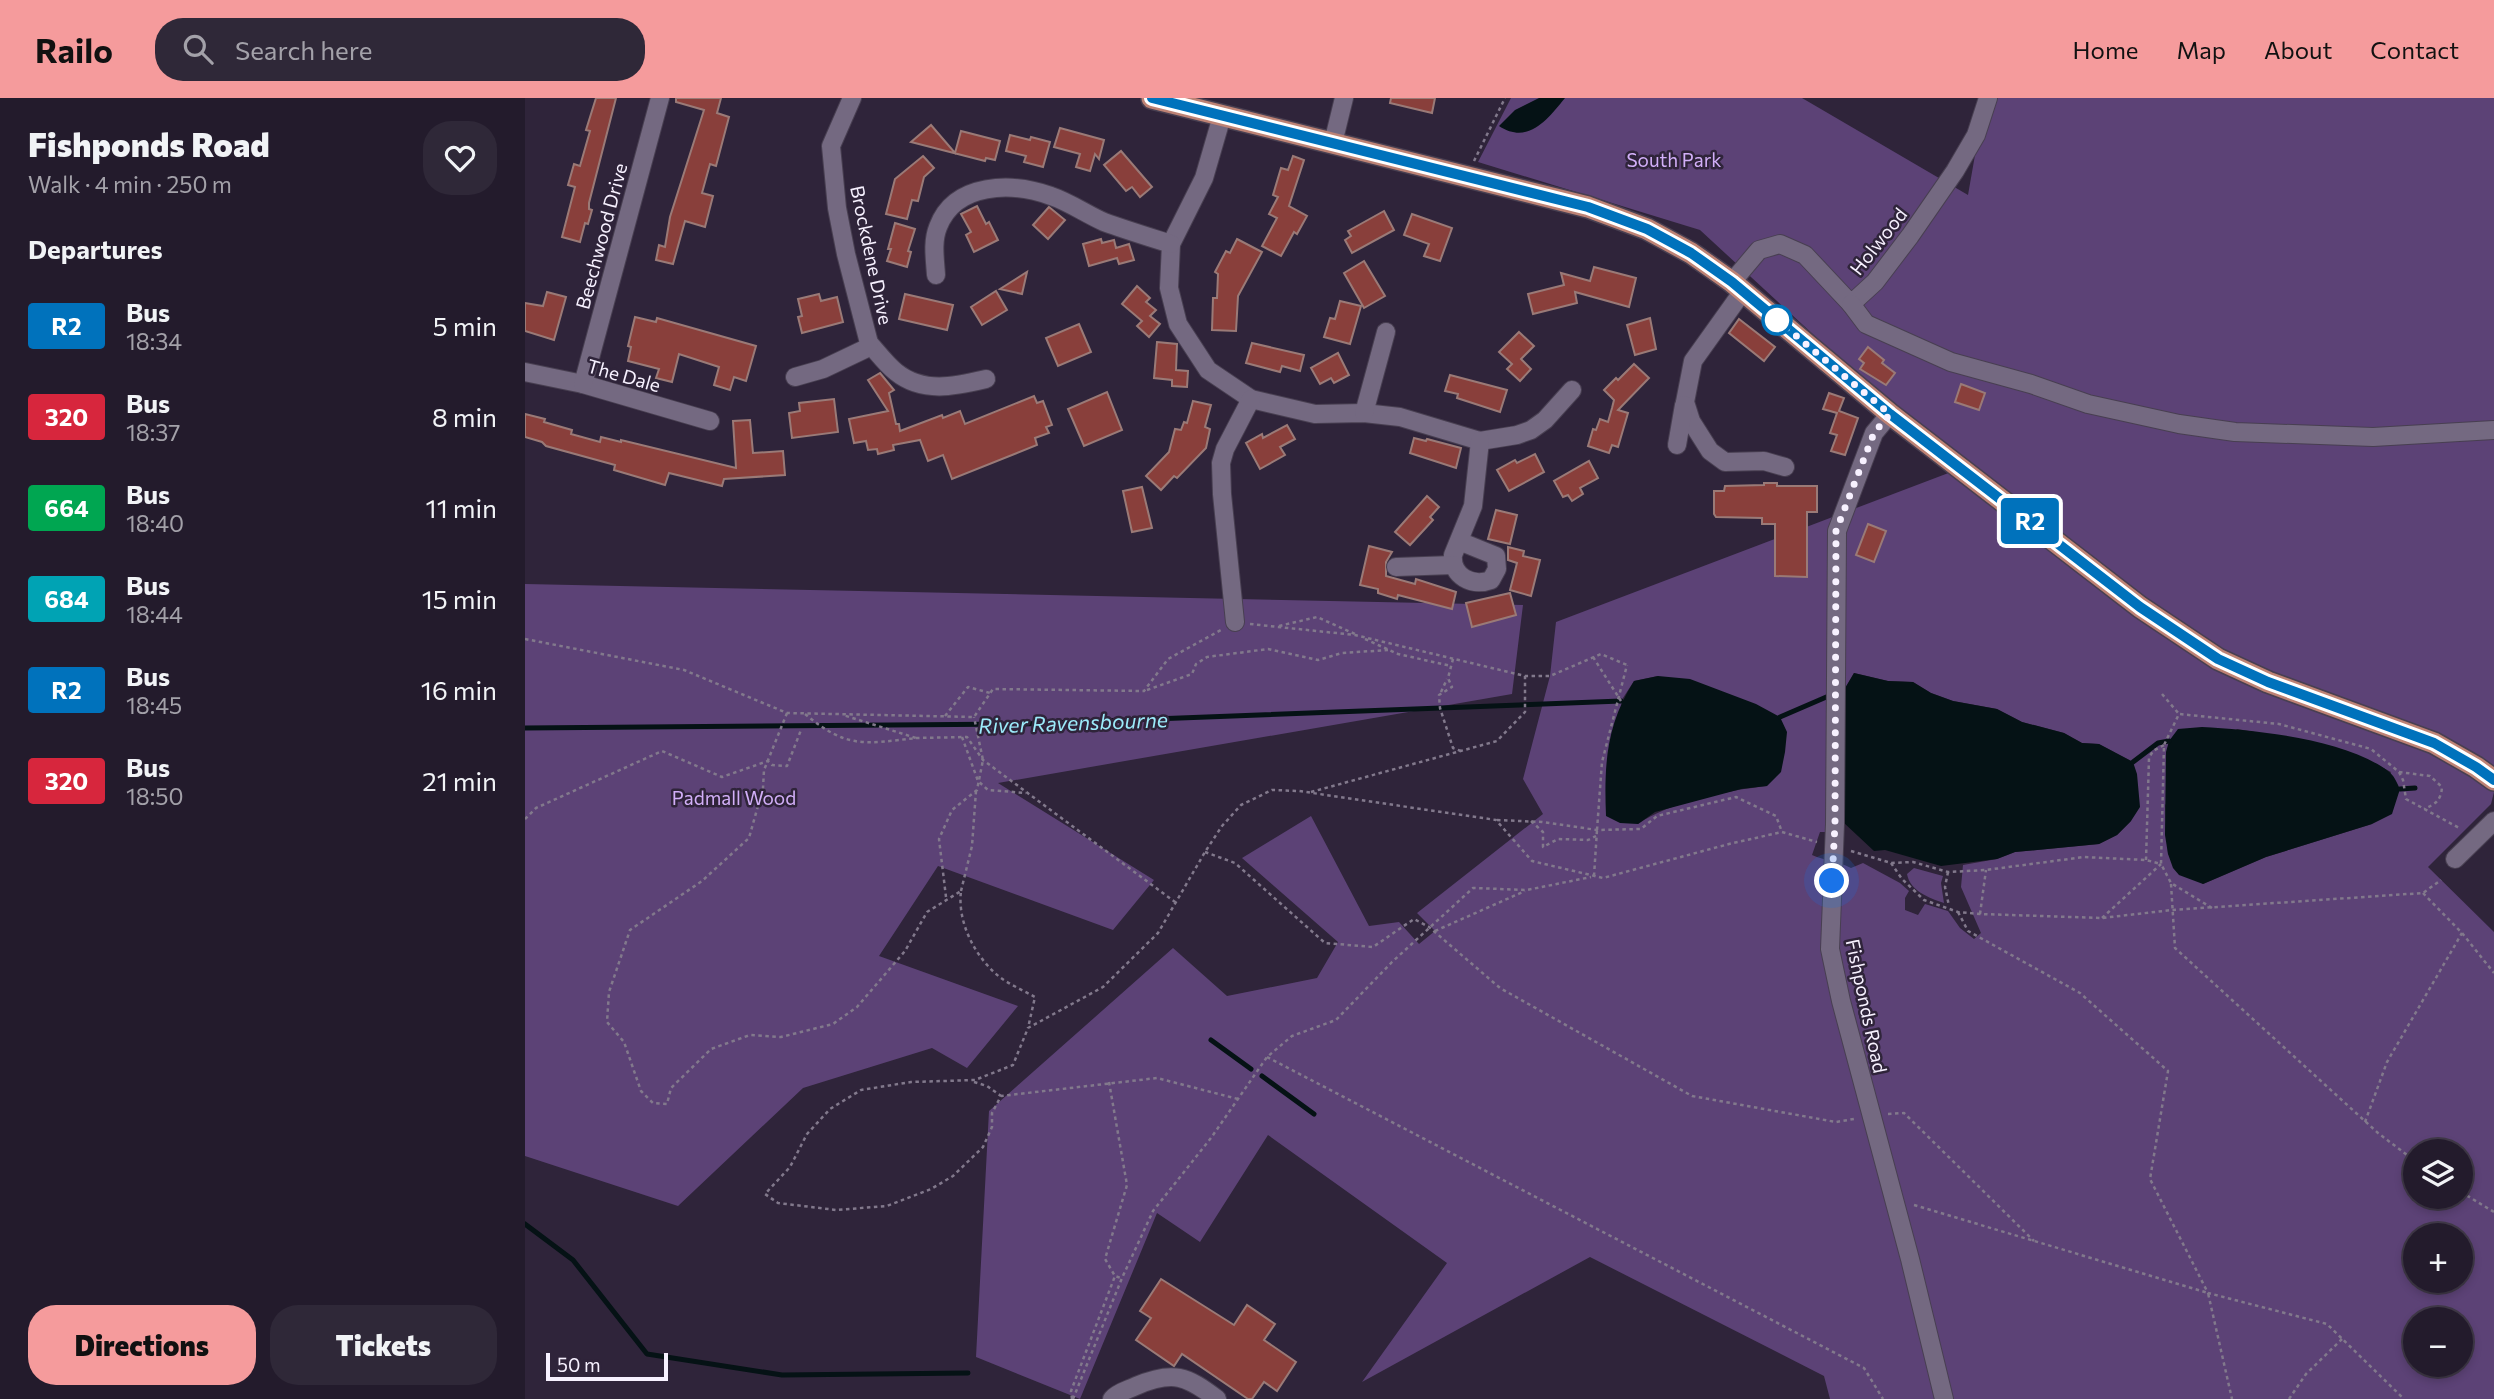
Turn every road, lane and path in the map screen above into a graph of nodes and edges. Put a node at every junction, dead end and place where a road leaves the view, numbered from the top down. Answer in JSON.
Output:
{"nodes":[{"id":1,"x":660,"y":98,"type":"edge"},
{"id":2,"x":852,"y":98,"type":"edge"},
{"id":3,"x":1152,"y":98,"type":"edge"},
{"id":4,"x":1344,"y":98,"type":"edge"},
{"id":5,"x":1506,"y":98,"type":"edge"},
{"id":6,"x":1988,"y":98,"type":"edge"},
{"id":7,"x":1222,"y":116,"type":"junction"},
{"id":8,"x":1333,"y":143,"type":"junction"},
{"id":9,"x":1467,"y":176,"type":"junction"},
{"id":10,"x":1171,"y":244,"type":"junction"},
{"id":11,"x":936,"y":275,"type":"dead end"},
{"id":12,"x":1737,"y":287,"type":"junction"},
{"id":13,"x":1851,"y":304,"type":"junction"},
{"id":14,"x":1386,"y":332,"type":"dead end"},
{"id":15,"x":869,"y":343,"type":"junction"},
{"id":16,"x":525,"y":372,"type":"edge"},
{"id":17,"x":795,"y":377,"type":"dead end"},
{"id":18,"x":986,"y":379,"type":"dead end"},
{"id":19,"x":583,"y":384,"type":"junction"},
{"id":20,"x":1572,"y":390,"type":"dead end"},
{"id":21,"x":1251,"y":399,"type":"junction"},
{"id":22,"x":1685,"y":402,"type":"junction"},
{"id":23,"x":1364,"y":413,"type":"junction"},
{"id":24,"x":1890,"y":414,"type":"junction"},
{"id":25,"x":710,"y":421,"type":"dead end"},
{"id":26,"x":2494,"y":430,"type":"edge"},
{"id":27,"x":1480,"y":441,"type":"junction"},
{"id":28,"x":1677,"y":445,"type":"dead end"},
{"id":29,"x":1785,"y":467,"type":"dead end"},
{"id":30,"x":1396,"y":567,"type":"dead end"},
{"id":31,"x":1235,"y":622,"type":"junction"},
{"id":32,"x":1275,"y":626,"type":"junction"},
{"id":33,"x":1359,"y":636,"type":"junction"},
{"id":34,"x":525,"y":639,"type":"edge"},
{"id":35,"x":1388,"y":650,"type":"junction"},
{"id":36,"x":1593,"y":657,"type":"junction"},
{"id":37,"x":1453,"y":658,"type":"junction"},
{"id":38,"x":1451,"y":666,"type":"junction"},
{"id":39,"x":1525,"y":676,"type":"junction"},
{"id":40,"x":1448,"y":678,"type":"junction"},
{"id":41,"x":1144,"y":691,"type":"junction"},
{"id":42,"x":990,"y":693,"type":"junction"},
{"id":43,"x":2162,"y":694,"type":"dead end"},
{"id":44,"x":1439,"y":695,"type":"junction"},
{"id":45,"x":1621,"y":701,"type":"dead end"},
{"id":46,"x":787,"y":713,"type":"junction"},
{"id":47,"x":2179,"y":713,"type":"junction"},
{"id":48,"x":805,"y":714,"type":"junction"},
{"id":49,"x":840,"y":714,"type":"junction"},
{"id":50,"x":945,"y":716,"type":"junction"},
{"id":51,"x":974,"y":717,"type":"junction"},
{"id":52,"x":801,"y":730,"type":"dead end"},
{"id":53,"x":962,"y":737,"type":"junction"},
{"id":54,"x":916,"y":738,"type":"junction"},
{"id":55,"x":2164,"y":745,"type":"junction"},
{"id":56,"x":1461,"y":751,"type":"junction"},
{"id":57,"x":983,"y":760,"type":"junction"},
{"id":58,"x":768,"y":761,"type":"junction"},
{"id":59,"x":2399,"y":772,"type":"junction"},
{"id":60,"x":978,"y":780,"type":"junction"},
{"id":61,"x":2494,"y":780,"type":"edge"},
{"id":62,"x":977,"y":790,"type":"junction"},
{"id":63,"x":1309,"y":793,"type":"junction"},
{"id":64,"x":1029,"y":794,"type":"junction"},
{"id":65,"x":2424,"y":809,"type":"junction"},
{"id":66,"x":525,"y":819,"type":"edge"},
{"id":67,"x":1496,"y":820,"type":"junction"},
{"id":68,"x":1531,"y":821,"type":"junction"},
{"id":69,"x":2492,"y":821,"type":"edge"},
{"id":70,"x":2458,"y":826,"type":"dead end"},
{"id":71,"x":1597,"y":830,"type":"junction"},
{"id":72,"x":1596,"y":836,"type":"junction"},
{"id":73,"x":1205,"y":852,"type":"junction"},
{"id":74,"x":2455,"y":859,"type":"dead end"},
{"id":75,"x":2146,"y":860,"type":"junction"},
{"id":76,"x":2161,"y":864,"type":"junction"},
{"id":77,"x":1986,"y":870,"type":"junction"},
{"id":78,"x":1948,"y":872,"type":"junction"},
{"id":79,"x":1594,"y":876,"type":"junction"},
{"id":80,"x":2441,"y":880,"type":"dead end"},
{"id":81,"x":2171,"y":883,"type":"junction"},
{"id":82,"x":1527,"y":890,"type":"junction"},
{"id":83,"x":961,"y":891,"type":"junction"},
{"id":84,"x":2423,"y":893,"type":"junction"},
{"id":85,"x":946,"y":899,"type":"junction"},
{"id":86,"x":1175,"y":902,"type":"junction"},
{"id":87,"x":1949,"y":908,"type":"junction"},
{"id":88,"x":2212,"y":908,"type":"junction"},
{"id":89,"x":2172,"y":910,"type":"junction"},
{"id":90,"x":1958,"y":912,"type":"junction"},
{"id":91,"x":1980,"y":914,"type":"junction"},
{"id":92,"x":2102,"y":918,"type":"junction"},
{"id":93,"x":1429,"y":927,"type":"junction"},
{"id":94,"x":1435,"y":931,"type":"dead end"},
{"id":95,"x":2462,"y":933,"type":"junction"},
{"id":96,"x":2494,"y":973,"type":"edge"},
{"id":97,"x":1028,"y":1028,"type":"junction"},
{"id":98,"x":1267,"y":1057,"type":"junction"},
{"id":99,"x":971,"y":1081,"type":"junction"},
{"id":100,"x":1109,"y":1082,"type":"junction"},
{"id":101,"x":1001,"y":1096,"type":"junction"},
{"id":102,"x":1238,"y":1099,"type":"junction"},
{"id":103,"x":1871,"y":1115,"type":"junction"},
{"id":104,"x":2365,"y":1122,"type":"junction"},
{"id":105,"x":2403,"y":1152,"type":"edge"},
{"id":106,"x":1894,"y":1199,"type":"junction"},
{"id":107,"x":2473,"y":1199,"type":"edge"},
{"id":108,"x":2494,"y":1212,"type":"edge"},
{"id":109,"x":2034,"y":1241,"type":"junction"},
{"id":110,"x":1115,"y":1276,"type":"junction"},
{"id":111,"x":1122,"y":1278,"type":"junction"},
{"id":112,"x":2208,"y":1293,"type":"junction"},
{"id":113,"x":2342,"y":1339,"type":"junction"},
{"id":114,"x":1072,"y":1399,"type":"edge"},
{"id":115,"x":1112,"y":1399,"type":"edge"},
{"id":116,"x":1217,"y":1399,"type":"edge"},
{"id":117,"x":1884,"y":1399,"type":"edge"},
{"id":118,"x":1944,"y":1399,"type":"edge"},
{"id":119,"x":2232,"y":1399,"type":"edge"},
{"id":120,"x":2289,"y":1399,"type":"edge"},
{"id":121,"x":2404,"y":1399,"type":"edge"}],
"edges":[{"from":1,"to":19,"type":"street","name":"Beechwood Drive"},
{"from":2,"to":15,"type":"street","name":"Brockdene Drive"},
{"from":3,"to":7,"type":"main road"},
{"from":4,"to":8,"type":"street"},
{"from":5,"to":9,"type":"path"},
{"from":6,"to":13,"type":"street","name":"Holwood"},
{"from":7,"to":8,"type":"main road"},
{"from":7,"to":10,"type":"street"},
{"from":8,"to":9,"type":"main road"},
{"from":9,"to":12,"type":"main road"},
{"from":10,"to":11,"type":"street"},
{"from":10,"to":21,"type":"street"},
{"from":12,"to":13,"type":"street","name":"Holwood"},
{"from":12,"to":22,"type":"street","name":"Holwood"},
{"from":12,"to":24,"type":"main road"},
{"from":13,"to":26,"type":"street"},
{"from":14,"to":23,"type":"street"},
{"from":15,"to":17,"type":"street","name":"Brockdene Drive"},
{"from":15,"to":18,"type":"street"},
{"from":16,"to":19,"type":"street","name":"The Dale"},
{"from":19,"to":25,"type":"street","name":"The Dale"},
{"from":20,"to":27,"type":"street"},
{"from":21,"to":23,"type":"street"},
{"from":21,"to":31,"type":"street"},
{"from":22,"to":28,"type":"street","name":"Holwood"},
{"from":22,"to":29,"type":"street"},
{"from":23,"to":27,"type":"street"},
{"from":24,"to":61,"type":"main road"},
{"from":24,"to":103,"type":"street","name":"Fishponds Road"},
{"from":27,"to":30,"type":"street"},
{"from":31,"to":32,"type":"path"},
{"from":31,"to":41,"type":"path"},
{"from":32,"to":33,"type":"path"},
{"from":32,"to":33,"type":"path"},
{"from":33,"to":35,"type":"path"},
{"from":33,"to":37,"type":"path"},
{"from":34,"to":46,"type":"path"},
{"from":35,"to":38,"type":"path"},
{"from":35,"to":41,"type":"path"},
{"from":36,"to":39,"type":"path"},
{"from":36,"to":45,"type":"path"},
{"from":36,"to":71,"type":"path","bridge":true},
{"from":37,"to":38,"type":"path"},
{"from":37,"to":39,"type":"path"},
{"from":38,"to":40,"type":"path"},
{"from":39,"to":56,"type":"path"},
{"from":40,"to":44,"type":"path"},
{"from":40,"to":44,"type":"path"},
{"from":41,"to":42,"type":"path"},
{"from":42,"to":50,"type":"path"},
{"from":42,"to":51,"type":"path"},
{"from":43,"to":47,"type":"path"},
{"from":44,"to":56,"type":"path"},
{"from":46,"to":48,"type":"path"},
{"from":46,"to":58,"type":"path"},
{"from":47,"to":55,"type":"path"},
{"from":47,"to":59,"type":"path"},
{"from":48,"to":49,"type":"path"},
{"from":48,"to":54,"type":"path"},
{"from":49,"to":50,"type":"path"},
{"from":49,"to":54,"type":"path"},
{"from":50,"to":51,"type":"path"},
{"from":51,"to":57,"type":"path"},
{"from":52,"to":58,"type":"path"},
{"from":53,"to":54,"type":"path"},
{"from":53,"to":57,"type":"path"},
{"from":53,"to":60,"type":"path"},
{"from":55,"to":75,"type":"path"},
{"from":55,"to":76,"type":"path"},
{"from":56,"to":63,"type":"path"},
{"from":57,"to":60,"type":"path"},
{"from":57,"to":64,"type":"path"},
{"from":58,"to":66,"type":"path"},
{"from":58,"to":85,"type":"path"},
{"from":59,"to":65,"type":"path"},
{"from":59,"to":65,"type":"path"},
{"from":60,"to":62,"type":"path"},
{"from":60,"to":64,"type":"path"},
{"from":62,"to":83,"type":"path"},
{"from":62,"to":85,"type":"path"},
{"from":63,"to":67,"type":"path"},
{"from":63,"to":73,"type":"path"},
{"from":64,"to":86,"type":"path"},
{"from":65,"to":70,"type":"path"},
{"from":67,"to":68,"type":"path"},
{"from":67,"to":79,"type":"path"},
{"from":68,"to":71,"type":"path"},
{"from":68,"to":72,"type":"path"},
{"from":69,"to":74,"type":"street"},
{"from":71,"to":72,"type":"path"},
{"from":71,"to":79,"type":"path"},
{"from":72,"to":79,"type":"path"},
{"from":73,"to":86,"type":"path"},
{"from":73,"to":93,"type":"path"},
{"from":75,"to":76,"type":"path"},
{"from":75,"to":77,"type":"path"},
{"from":76,"to":81,"type":"path"},
{"from":76,"to":92,"type":"path"},
{"from":77,"to":78,"type":"path"},
{"from":77,"to":91,"type":"path"},
{"from":78,"to":87,"type":"path"},
{"from":78,"to":87,"type":"path"},
{"from":79,"to":82,"type":"path"},
{"from":80,"to":84,"type":"path"},
{"from":81,"to":88,"type":"path"},
{"from":81,"to":89,"type":"path"},
{"from":82,"to":93,"type":"path"},
{"from":82,"to":94,"type":"path"},
{"from":83,"to":85,"type":"path"},
{"from":83,"to":97,"type":"path"},
{"from":84,"to":88,"type":"path"},
{"from":84,"to":95,"type":"path"},
{"from":86,"to":97,"type":"path"},
{"from":87,"to":90,"type":"path"},
{"from":88,"to":89,"type":"path"},
{"from":89,"to":92,"type":"path"},
{"from":89,"to":104,"type":"path"},
{"from":90,"to":91,"type":"path"},
{"from":90,"to":112,"type":"path"},
{"from":91,"to":92,"type":"path"},
{"from":93,"to":98,"type":"path"},
{"from":93,"to":103,"type":"path"},
{"from":95,"to":96,"type":"path"},
{"from":95,"to":104,"type":"path"},
{"from":97,"to":99,"type":"path"},
{"from":98,"to":102,"type":"path"},
{"from":98,"to":117,"type":"path"},
{"from":99,"to":101,"type":"path"},
{"from":99,"to":101,"type":"path"},
{"from":100,"to":101,"type":"path"},
{"from":100,"to":102,"type":"path"},
{"from":100,"to":110,"type":"path"},
{"from":102,"to":111,"type":"path"},
{"from":103,"to":106,"type":"street","name":"Fishponds Road"},
{"from":103,"to":109,"type":"path"},
{"from":104,"to":105,"type":"path"},
{"from":106,"to":109,"type":"path"},
{"from":106,"to":118,"type":"street","name":"Fishponds Road"},
{"from":107,"to":108,"type":"path"},
{"from":109,"to":112,"type":"path"},
{"from":110,"to":111,"type":"path"},
{"from":110,"to":114,"type":"path"},
{"from":111,"to":114,"type":"path"},
{"from":112,"to":113,"type":"path"},
{"from":112,"to":119,"type":"path"},
{"from":113,"to":120,"type":"path"},
{"from":113,"to":121,"type":"path"},
{"from":115,"to":116,"type":"street"}]}
